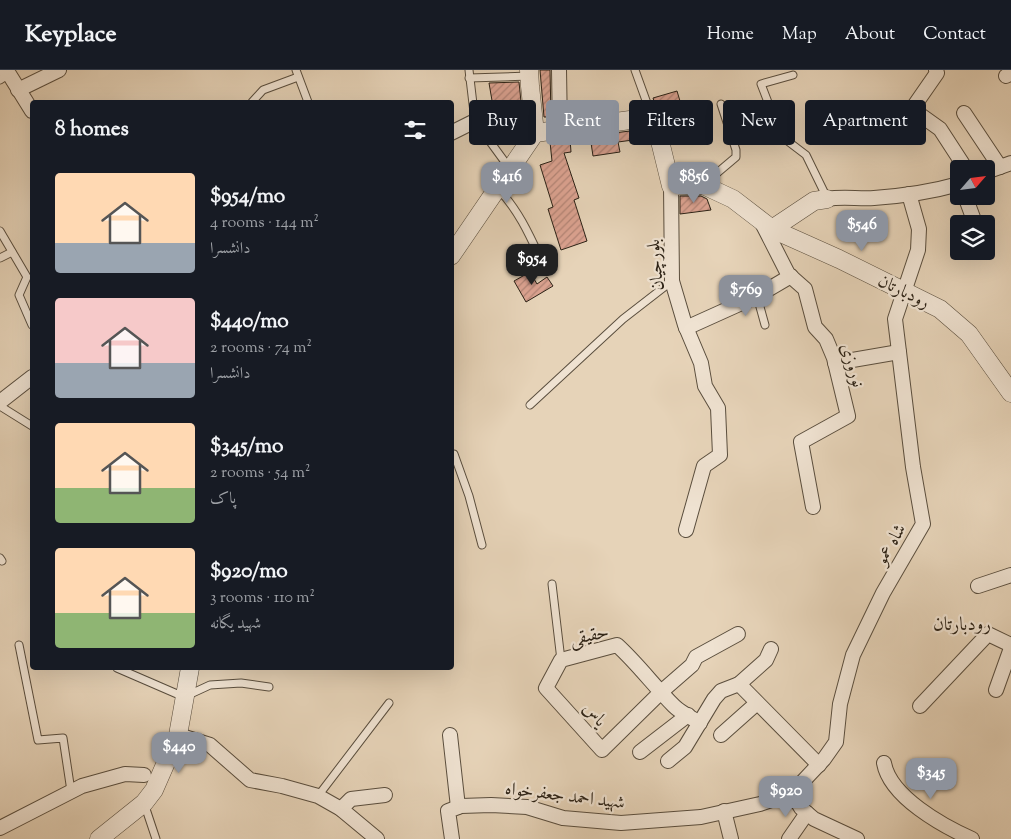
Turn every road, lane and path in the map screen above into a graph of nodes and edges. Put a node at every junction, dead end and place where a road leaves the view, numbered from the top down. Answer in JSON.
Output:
{"nodes":[{"id":1,"x":59,"y":70,"type":"edge"},
{"id":2,"x":559,"y":70,"type":"edge"},
{"id":3,"x":635,"y":70,"type":"edge"},
{"id":4,"x":936,"y":70,"type":"edge"},
{"id":5,"x":529,"y":73,"type":"edge"},
{"id":6,"x":297,"y":74,"type":"edge"},
{"id":7,"x":469,"y":74,"type":"edge"},
{"id":8,"x":4,"y":75,"type":"edge"},
{"id":9,"x":793,"y":75,"type":"dead end"},
{"id":10,"x":18,"y":90,"type":"junction"},
{"id":11,"x":254,"y":100,"type":"edge"},
{"id":12,"x":307,"y":100,"type":"edge"},
{"id":13,"x":472,"y":100,"type":"edge"},
{"id":14,"x":532,"y":100,"type":"edge"},
{"id":15,"x":560,"y":100,"type":"edge"},
{"id":16,"x":646,"y":100,"type":"edge"},
{"id":17,"x":721,"y":104,"type":"dead end"},
{"id":18,"x":30,"y":108,"type":"edge"},
{"id":19,"x":964,"y":112,"type":"dead end"},
{"id":20,"x":469,"y":124,"type":"edge"},
{"id":21,"x":454,"y":132,"type":"edge"},
{"id":22,"x":492,"y":145,"type":"edge"},
{"id":23,"x":527,"y":145,"type":"edge"},
{"id":24,"x":660,"y":145,"type":"edge"},
{"id":25,"x":960,"y":160,"type":"edge"},
{"id":26,"x":1006,"y":165,"type":"edge"},
{"id":27,"x":510,"y":170,"type":"junction"},
{"id":28,"x":703,"y":185,"type":"junction"},
{"id":29,"x":671,"y":186,"type":"junction"},
{"id":30,"x":950,"y":186,"type":"edge"},
{"id":31,"x":498,"y":188,"type":"junction"},
{"id":32,"x":909,"y":194,"type":"junction"},
{"id":33,"x":827,"y":199,"type":"junction"},
{"id":34,"x":767,"y":226,"type":"junction"},
{"id":35,"x":0,"y":231,"type":"edge"},
{"id":36,"x":12,"y":252,"type":"junction"},
{"id":37,"x":454,"y":252,"type":"edge"},
{"id":38,"x":0,"y":258,"type":"edge"},
{"id":39,"x":542,"y":262,"type":"dead end"},
{"id":40,"x":791,"y":276,"type":"junction"},
{"id":41,"x":672,"y":281,"type":"junction"},
{"id":42,"x":905,"y":291,"type":"junction"},
{"id":43,"x":756,"y":296,"type":"junction"},
{"id":44,"x":30,"y":320,"type":"edge"},
{"id":45,"x":765,"y":325,"type":"dead end"},
{"id":46,"x":686,"y":328,"type":"junction"},
{"id":47,"x":899,"y":352,"type":"junction"},
{"id":48,"x":835,"y":363,"type":"junction"},
{"id":49,"x":30,"y":379,"type":"edge"},
{"id":50,"x":1011,"y":393,"type":"edge"},
{"id":51,"x":0,"y":402,"type":"edge"},
{"id":52,"x":530,"y":405,"type":"dead end"},
{"id":53,"x":0,"y":406,"type":"edge"},
{"id":54,"x":30,"y":425,"type":"edge"},
{"id":55,"x":454,"y":454,"type":"edge"},
{"id":56,"x":813,"y":507,"type":"dead end"},
{"id":57,"x":686,"y":530,"type":"dead end"},
{"id":58,"x":482,"y":545,"type":"dead end"},
{"id":59,"x":1011,"y":575,"type":"edge"},
{"id":60,"x":552,"y":584,"type":"dead end"},
{"id":61,"x":978,"y":586,"type":"dead end"},
{"id":62,"x":738,"y":634,"type":"dead end"},
{"id":63,"x":19,"y":645,"type":"dead end"},
{"id":64,"x":1011,"y":646,"type":"edge"},
{"id":65,"x":771,"y":650,"type":"dead end"},
{"id":66,"x":561,"y":660,"type":"junction"},
{"id":67,"x":122,"y":670,"type":"edge"},
{"id":68,"x":190,"y":670,"type":"edge"},
{"id":69,"x":739,"y":684,"type":"junction"},
{"id":70,"x":269,"y":687,"type":"dead end"},
{"id":71,"x":996,"y":690,"type":"dead end"},
{"id":72,"x":661,"y":692,"type":"junction"},
{"id":73,"x":184,"y":697,"type":"junction"},
{"id":74,"x":389,"y":703,"type":"dead end"},
{"id":75,"x":757,"y":703,"type":"junction"},
{"id":76,"x":920,"y":706,"type":"dead end"},
{"id":77,"x":688,"y":715,"type":"junction"},
{"id":78,"x":700,"y":723,"type":"junction"},
{"id":79,"x":178,"y":735,"type":"junction"},
{"id":80,"x":721,"y":735,"type":"dead end"},
{"id":81,"x":450,"y":736,"type":"dead end"},
{"id":82,"x":640,"y":752,"type":"dead end"},
{"id":83,"x":668,"y":761,"type":"dead end"},
{"id":84,"x":884,"y":763,"type":"dead end"},
{"id":85,"x":818,"y":765,"type":"junction"},
{"id":86,"x":144,"y":775,"type":"dead end"},
{"id":87,"x":71,"y":791,"type":"junction"},
{"id":88,"x":792,"y":793,"type":"junction"},
{"id":89,"x":385,"y":795,"type":"dead end"},
{"id":90,"x":318,"y":796,"type":"junction"},
{"id":91,"x":144,"y":803,"type":"junction"},
{"id":92,"x":458,"y":808,"type":"junction"},
{"id":93,"x":341,"y":809,"type":"junction"},
{"id":94,"x":724,"y":811,"type":"junction"},
{"id":95,"x":807,"y":813,"type":"junction"},
{"id":96,"x":0,"y":828,"type":"edge"},
{"id":97,"x":99,"y":839,"type":"edge"},
{"id":98,"x":156,"y":839,"type":"edge"},
{"id":99,"x":377,"y":839,"type":"edge"},
{"id":100,"x":452,"y":839,"type":"edge"},
{"id":101,"x":731,"y":839,"type":"edge"},
{"id":102,"x":789,"y":839,"type":"edge"},
{"id":103,"x":858,"y":839,"type":"edge"},
{"id":104,"x":972,"y":839,"type":"edge"}],
"edges":[{"from":1,"to":10,"type":"street"},
{"from":2,"to":15,"type":"street"},
{"from":3,"to":16,"type":"lane"},
{"from":4,"to":25,"type":"street"},
{"from":5,"to":7,"type":"lane"},
{"from":5,"to":14,"type":"street"},
{"from":6,"to":11,"type":"lane"},
{"from":6,"to":12,"type":"lane"},
{"from":7,"to":13,"type":"lane"},
{"from":8,"to":10,"type":"street"},
{"from":9,"to":33,"type":"lane"},
{"from":10,"to":18,"type":"street"},
{"from":17,"to":28,"type":"lane"},
{"from":19,"to":26,"type":"street"},
{"from":20,"to":21,"type":"street"},
{"from":22,"to":27,"type":"lane"},
{"from":23,"to":27,"type":"street"},
{"from":24,"to":29,"type":"street"},
{"from":27,"to":31,"type":"street"},
{"from":28,"to":29,"type":"street","name":"رودبارتان"},
{"from":28,"to":34,"type":"street","name":"رودبارتان"},
{"from":29,"to":41,"type":"street","name":"بلورچیان"},
{"from":30,"to":32,"type":"street"},
{"from":31,"to":37,"type":"street"},
{"from":31,"to":39,"type":"lane"},
{"from":32,"to":33,"type":"street"},
{"from":32,"to":42,"type":"street","name":"شاه عمو"},
{"from":33,"to":34,"type":"street"},
{"from":34,"to":40,"type":"street","name":"نوروزی"},
{"from":34,"to":42,"type":"street","name":"رودبارتان"},
{"from":35,"to":36,"type":"lane"},
{"from":36,"to":38,"type":"lane"},
{"from":36,"to":44,"type":"lane"},
{"from":40,"to":43,"type":"street"},
{"from":40,"to":48,"type":"street","name":"نوروزی"},
{"from":41,"to":46,"type":"street","name":"بلورچیان"},
{"from":41,"to":52,"type":"lane"},
{"from":42,"to":47,"type":"street","name":"شاه عمو"},
{"from":42,"to":50,"type":"street","name":"رودبارتان"},
{"from":43,"to":45,"type":"lane"},
{"from":43,"to":46,"type":"street"},
{"from":46,"to":57,"type":"street","name":"بلورچیان"},
{"from":47,"to":48,"type":"street"},
{"from":47,"to":85,"type":"street","name":"شاه عمو"},
{"from":48,"to":56,"type":"street","name":"نوروزی"},
{"from":49,"to":51,"type":"street"},
{"from":53,"to":54,"type":"lane"},
{"from":55,"to":58,"type":"lane"},
{"from":59,"to":61,"type":"street"},
{"from":60,"to":66,"type":"lane","name":"حقیقی"},
{"from":62,"to":72,"type":"street"},
{"from":63,"to":87,"type":"lane"},
{"from":64,"to":71,"type":"street"},
{"from":64,"to":76,"type":"street"},
{"from":65,"to":69,"type":"street"},
{"from":66,"to":72,"type":"street","name":"حقیقی"},
{"from":66,"to":72,"type":"street","name":"یاس"},
{"from":67,"to":73,"type":"lane"},
{"from":68,"to":73,"type":"street"},
{"from":69,"to":75,"type":"street"},
{"from":69,"to":78,"type":"street"},
{"from":70,"to":73,"type":"lane"},
{"from":72,"to":77,"type":"street","name":"حقیقی"},
{"from":73,"to":79,"type":"street"},
{"from":74,"to":90,"type":"lane"},
{"from":75,"to":80,"type":"street"},
{"from":75,"to":85,"type":"street"},
{"from":77,"to":78,"type":"street","name":"حقیقی"},
{"from":77,"to":82,"type":"street"},
{"from":78,"to":83,"type":"street"},
{"from":79,"to":90,"type":"street"},
{"from":79,"to":91,"type":"street"},
{"from":81,"to":92,"type":"street"},
{"from":84,"to":104,"type":"street"},
{"from":85,"to":88,"type":"street","name":"شاه عمو"},
{"from":86,"to":87,"type":"street"},
{"from":87,"to":96,"type":"street"},
{"from":88,"to":94,"type":"street","name":"شهید احمد جعفرخواه"},
{"from":88,"to":95,"type":"street"},
{"from":89,"to":93,"type":"street"},
{"from":90,"to":93,"type":"street"},
{"from":91,"to":97,"type":"street"},
{"from":91,"to":98,"type":"lane"},
{"from":92,"to":94,"type":"street","name":"شهید احمد جعفرخواه"},
{"from":92,"to":100,"type":"street"},
{"from":93,"to":99,"type":"street"},
{"from":94,"to":101,"type":"street"},
{"from":95,"to":102,"type":"street"},
{"from":95,"to":103,"type":"street"}]}
